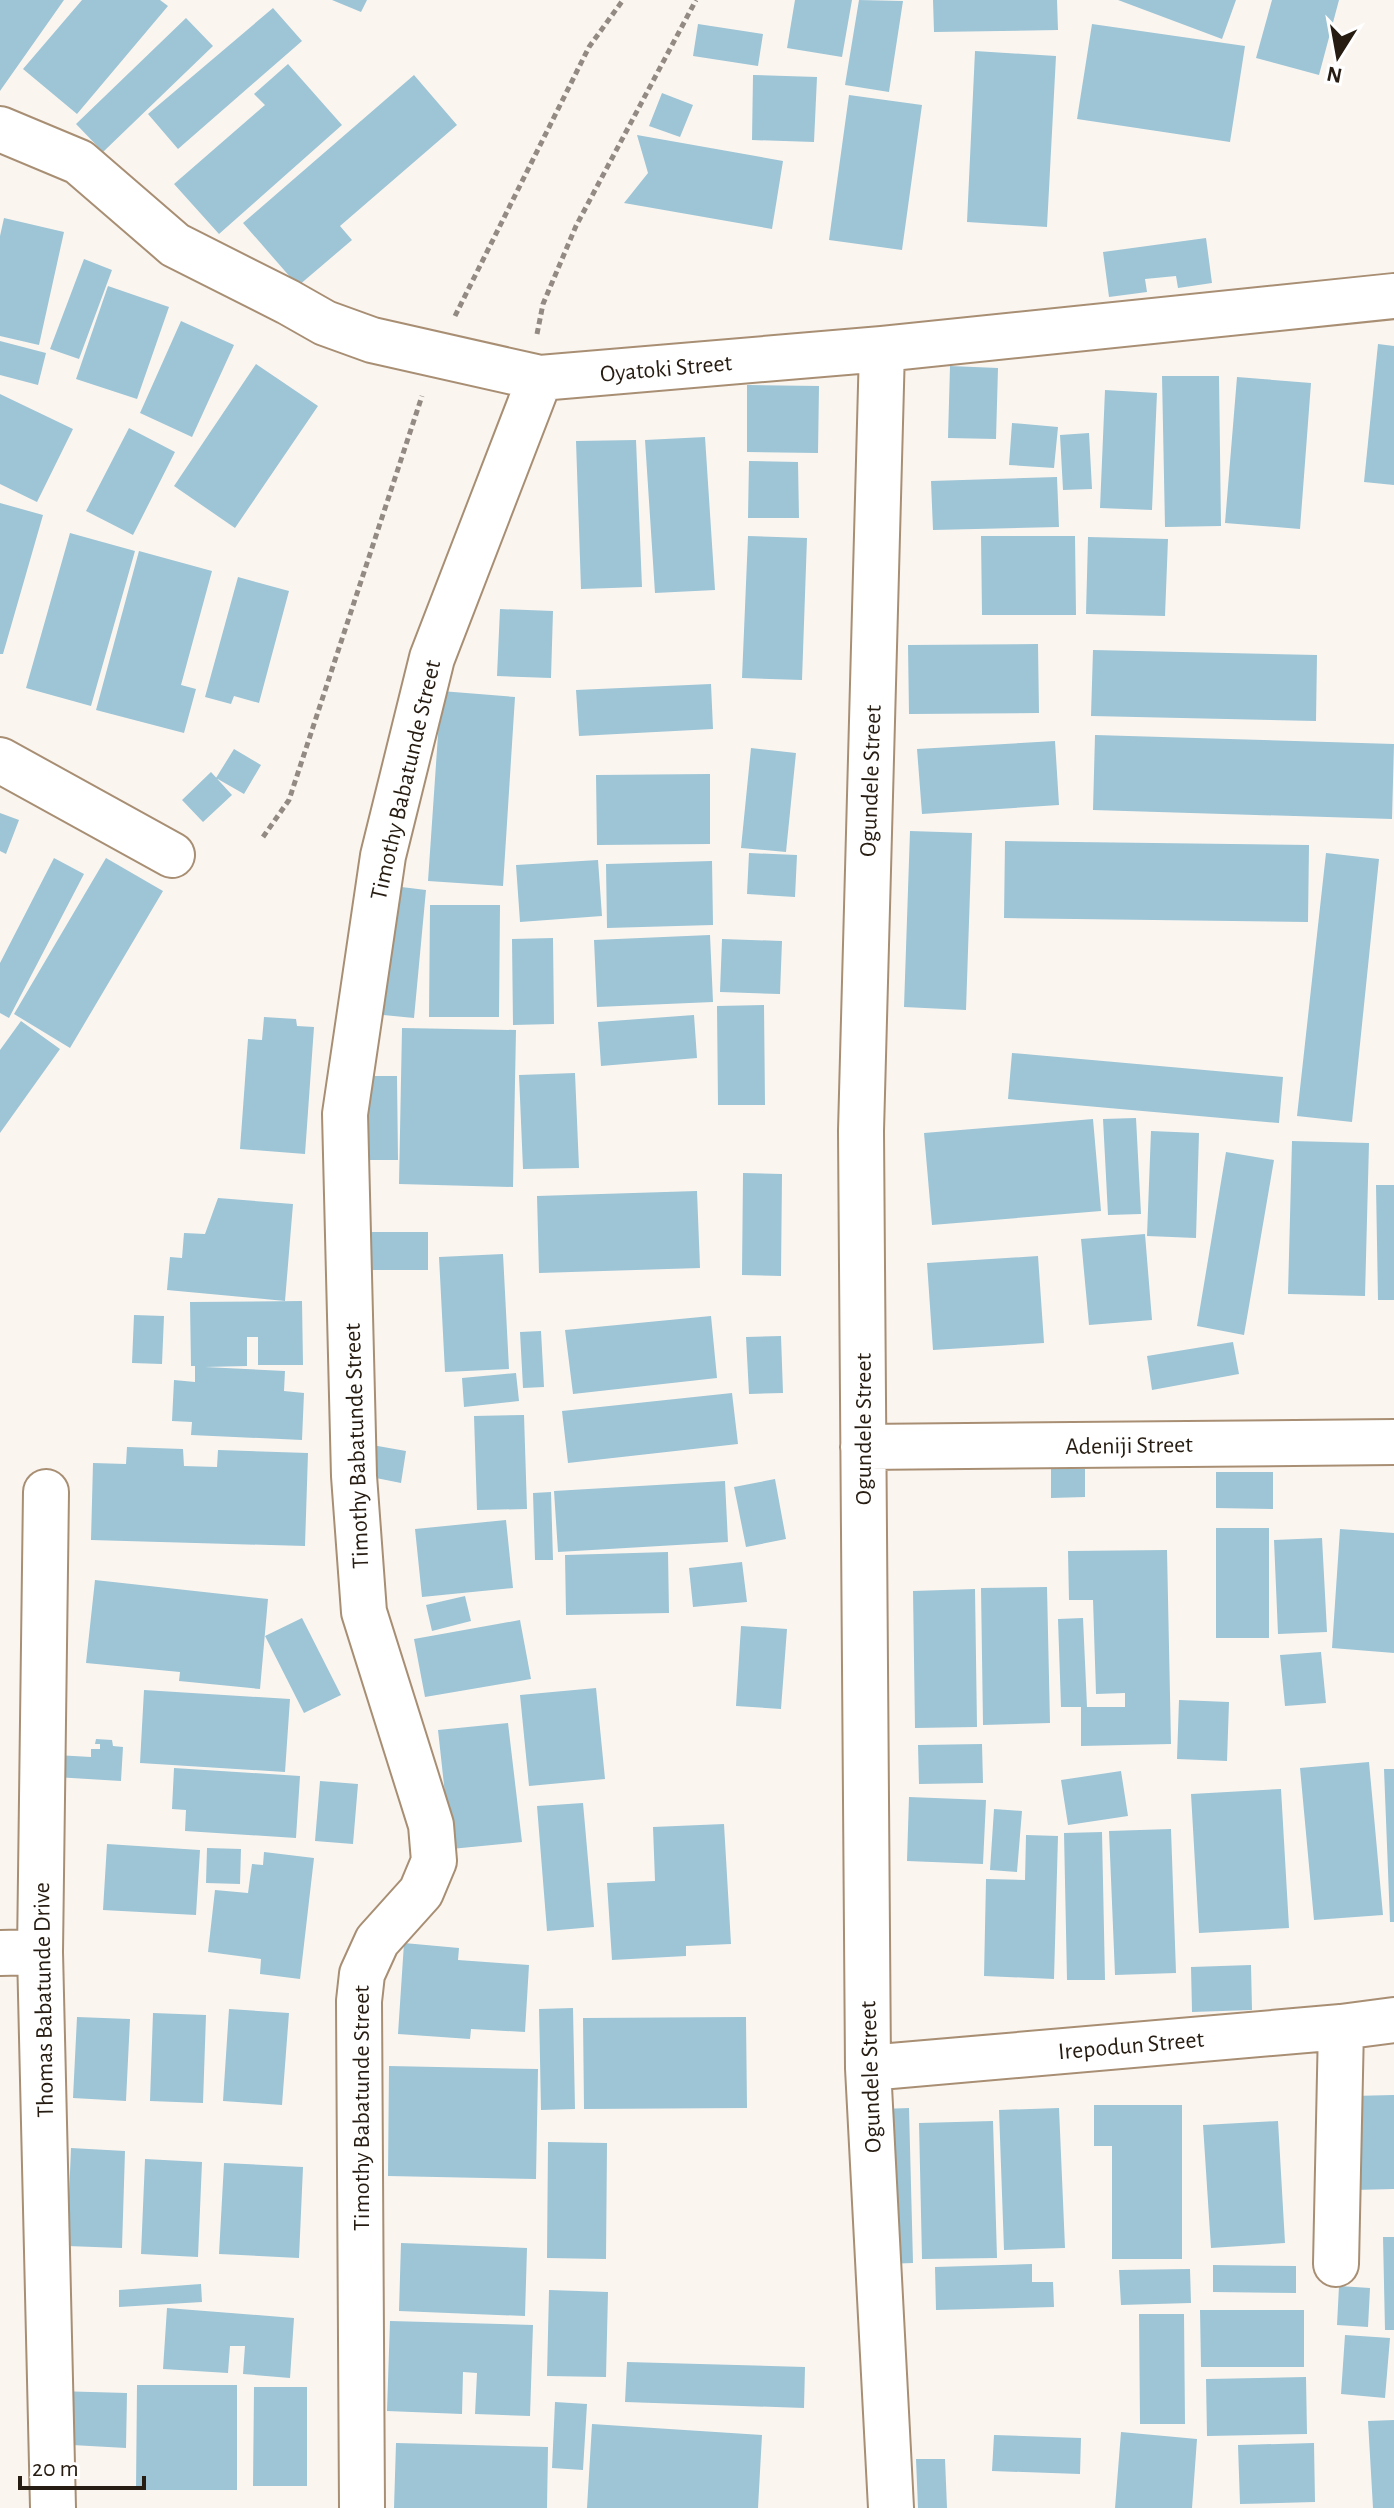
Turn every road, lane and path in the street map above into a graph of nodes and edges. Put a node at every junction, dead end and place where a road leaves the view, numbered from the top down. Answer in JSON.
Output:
{"nodes":[{"id":1,"x":623,"y":0,"type":"edge"},
{"id":2,"x":696,"y":0,"type":"edge"},
{"id":3,"x":0,"y":129,"type":"edge"},
{"id":4,"x":1394,"y":296,"type":"edge"},
{"id":5,"x":882,"y":349,"type":"junction"},
{"id":6,"x":443,"y":356,"type":"junction"},
{"id":7,"x":525,"y":376,"type":"junction"},
{"id":8,"x":0,"y":760,"type":"edge"},
{"id":9,"x":263,"y":837,"type":"dead end"},
{"id":10,"x":172,"y":855,"type":"dead end"},
{"id":11,"x":1394,"y":1442,"type":"edge"},
{"id":12,"x":863,"y":1447,"type":"junction"},
{"id":13,"x":46,"y":1492,"type":"dead end"},
{"id":14,"x":20,"y":1952,"type":"edge"},
{"id":15,"x":1394,"y":2020,"type":"edge"},
{"id":16,"x":1341,"y":2027,"type":"junction"},
{"id":17,"x":868,"y":2068,"type":"junction"},
{"id":18,"x":1336,"y":2264,"type":"dead end"},
{"id":19,"x":53,"y":2508,"type":"edge"},
{"id":20,"x":362,"y":2508,"type":"edge"},
{"id":21,"x":891,"y":2508,"type":"edge"}],
"edges":[{"from":1,"to":6,"type":"path"},
{"from":2,"to":7,"type":"path"},
{"from":3,"to":6,"type":"street","name":"Oyatoki Street"},
{"from":4,"to":5,"type":"street","name":"Oyatoki Street"},
{"from":5,"to":7,"type":"street","name":"Oyatoki Street"},
{"from":5,"to":12,"type":"street","name":"Ogundele Street"},
{"from":6,"to":7,"type":"street","name":"Oyatoki Street"},
{"from":6,"to":9,"type":"path"},
{"from":7,"to":20,"type":"street","name":"Timothy Babatunde Street"},
{"from":8,"to":10,"type":"street"},
{"from":11,"to":12,"type":"street","name":"Adeniji Street"},
{"from":12,"to":17,"type":"street","name":"Ogundele Street"},
{"from":13,"to":14,"type":"street","name":"Thomas Babatunde Drive"},
{"from":14,"to":19,"type":"street","name":"Thomas Babatunde Drive"},
{"from":15,"to":16,"type":"street","name":"Irepodun Street"},
{"from":16,"to":17,"type":"street","name":"Irepodun Street"},
{"from":16,"to":18,"type":"street"},
{"from":17,"to":21,"type":"street","name":"Ogundele Street"}]}
